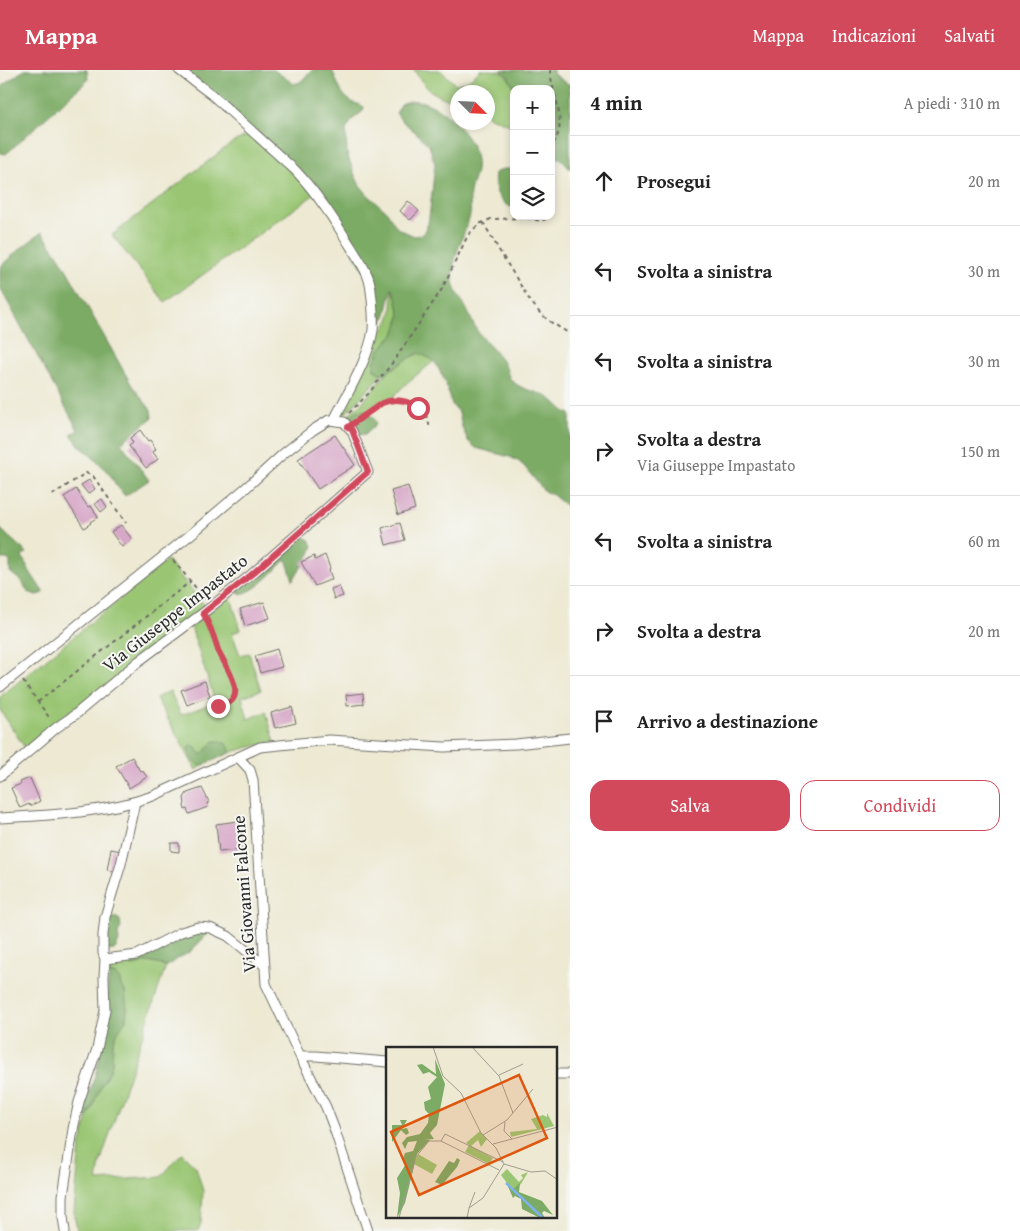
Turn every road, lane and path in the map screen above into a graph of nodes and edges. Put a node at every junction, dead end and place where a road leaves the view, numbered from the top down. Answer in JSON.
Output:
{"nodes":[{"id":1,"x":179,"y":70,"type":"edge"},
{"id":2,"x":550,"y":70,"type":"edge"},
{"id":3,"x":555,"y":140,"type":"edge"},
{"id":4,"x":510,"y":218,"type":"edge"},
{"id":5,"x":483,"y":222,"type":"junction"},
{"id":6,"x":570,"y":334,"type":"edge"},
{"id":7,"x":337,"y":421,"type":"junction"},
{"id":8,"x":348,"y":427,"type":"junction"},
{"id":9,"x":430,"y":429,"type":"dead end"},
{"id":10,"x":52,"y":495,"type":"dead end"},
{"id":11,"x":126,"y":523,"type":"dead end"},
{"id":12,"x":167,"y":554,"type":"junction"},
{"id":13,"x":191,"y":581,"type":"junction"},
{"id":14,"x":212,"y":606,"type":"junction"},
{"id":15,"x":203,"y":613,"type":"junction"},
{"id":16,"x":18,"y":673,"type":"junction"},
{"id":17,"x":0,"y":687,"type":"edge"},
{"id":18,"x":38,"y":702,"type":"junction"},
{"id":19,"x":209,"y":707,"type":"dead end"},
{"id":20,"x":56,"y":728,"type":"junction"},
{"id":21,"x":570,"y":738,"type":"edge"},
{"id":22,"x":238,"y":757,"type":"junction"},
{"id":23,"x":0,"y":776,"type":"edge"},
{"id":24,"x":135,"y":802,"type":"junction"},
{"id":25,"x":0,"y":818,"type":"edge"},
{"id":26,"x":105,"y":959,"type":"junction"},
{"id":27,"x":264,"y":965,"type":"junction"},
{"id":28,"x":300,"y":1056,"type":"junction"},
{"id":29,"x":386,"y":1062,"type":"edge"},
{"id":30,"x":65,"y":1231,"type":"edge"},
{"id":31,"x":368,"y":1231,"type":"edge"}],
"edges":[{"from":1,"to":7,"type":"street"},
{"from":2,"to":3,"type":"path"},
{"from":4,"to":5,"type":"path"},
{"from":5,"to":6,"type":"path"},
{"from":5,"to":7,"type":"path"},
{"from":7,"to":8,"type":"street"},
{"from":7,"to":12,"type":"street"},
{"from":8,"to":9,"type":"path"},
{"from":8,"to":14,"type":"street","name":"Via Giuseppe Impastato"},
{"from":10,"to":11,"type":"path"},
{"from":12,"to":13,"type":"path"},
{"from":12,"to":16,"type":"street"},
{"from":13,"to":14,"type":"path"},
{"from":13,"to":18,"type":"path"},
{"from":14,"to":15,"type":"street","name":"Via Giuseppe Impastato"},
{"from":15,"to":19,"type":"path"},
{"from":15,"to":20,"type":"street","name":"Via Giuseppe Impastato"},
{"from":16,"to":17,"type":"street"},
{"from":16,"to":18,"type":"path"},
{"from":18,"to":20,"type":"path"},
{"from":20,"to":23,"type":"street","name":"Via Giuseppe Impastato"},
{"from":21,"to":22,"type":"street"},
{"from":22,"to":24,"type":"street"},
{"from":22,"to":27,"type":"street","name":"Via Giovanni Falcone"},
{"from":24,"to":25,"type":"street"},
{"from":24,"to":26,"type":"street"},
{"from":26,"to":27,"type":"street"},
{"from":26,"to":30,"type":"street"},
{"from":27,"to":28,"type":"street","name":"Via Giovanni Falcone"},
{"from":28,"to":29,"type":"street"},
{"from":28,"to":31,"type":"street","name":"Via Giovanni Falcone"}]}
